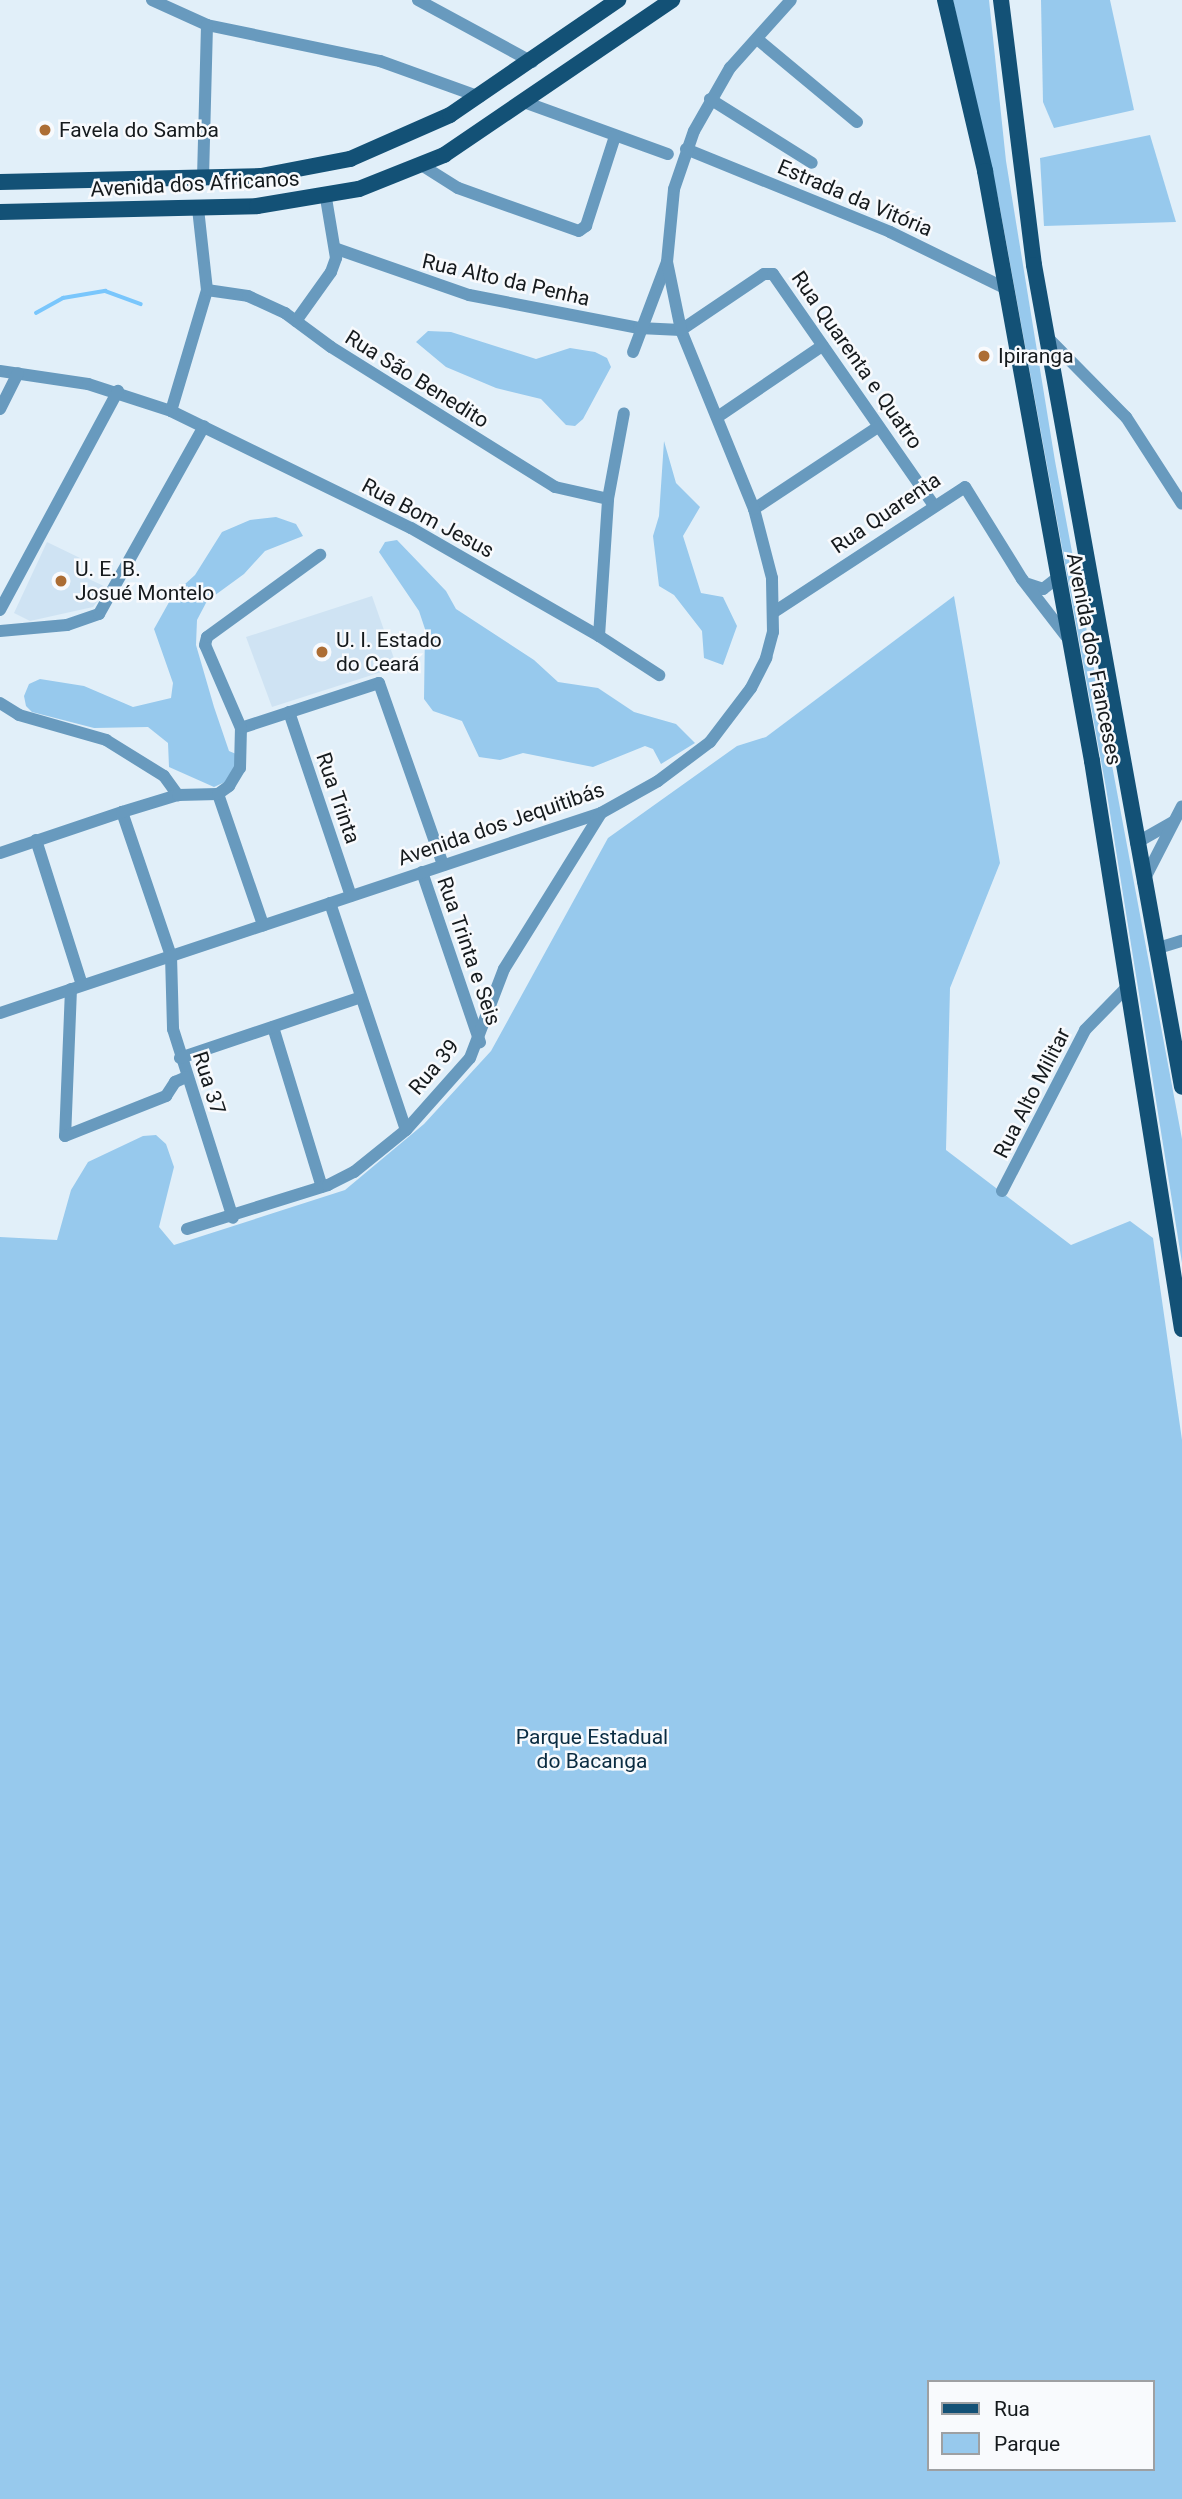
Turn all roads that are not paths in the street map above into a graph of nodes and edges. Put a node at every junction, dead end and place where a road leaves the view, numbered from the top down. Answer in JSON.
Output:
{"nodes":[{"id":1,"x":152,"y":0,"type":"edge"},
{"id":2,"x":418,"y":0,"type":"edge"},
{"id":3,"x":618,"y":0,"type":"edge"},
{"id":4,"x":672,"y":0,"type":"edge"},
{"id":5,"x":791,"y":0,"type":"edge"},
{"id":6,"x":945,"y":0,"type":"edge"},
{"id":7,"x":1001,"y":0,"type":"edge"},
{"id":8,"x":207,"y":24,"type":"junction"},
{"id":9,"x":757,"y":39,"type":"junction"},
{"id":10,"x":531,"y":62,"type":"junction"},
{"id":11,"x":480,"y":96,"type":"junction"},
{"id":12,"x":710,"y":99,"type":"junction"},
{"id":13,"x":524,"y":102,"type":"junction"},
{"id":14,"x":497,"y":120,"type":"junction"},
{"id":15,"x":857,"y":122,"type":"dead end"},
{"id":16,"x":615,"y":136,"type":"junction"},
{"id":17,"x":686,"y":149,"type":"junction"},
{"id":18,"x":668,"y":154,"type":"dead end"},
{"id":19,"x":812,"y":163,"type":"dead end"},
{"id":20,"x":423,"y":166,"type":"junction"},
{"id":21,"x":203,"y":178,"type":"junction"},
{"id":22,"x":0,"y":181,"type":"edge"},
{"id":23,"x":326,"y":198,"type":"junction"},
{"id":24,"x":198,"y":208,"type":"junction"},
{"id":25,"x":0,"y":212,"type":"edge"},
{"id":26,"x":337,"y":249,"type":"junction"},
{"id":27,"x":667,"y":262,"type":"junction"},
{"id":28,"x":1007,"y":289,"type":"junction"},
{"id":29,"x":206,"y":290,"type":"junction"},
{"id":30,"x":296,"y":321,"type":"junction"},
{"id":31,"x":639,"y":328,"type":"junction"},
{"id":32,"x":681,"y":330,"type":"junction"},
{"id":33,"x":1046,"y":336,"type":"junction"},
{"id":34,"x":822,"y":346,"type":"junction"},
{"id":35,"x":633,"y":352,"type":"dead end"},
{"id":36,"x":0,"y":371,"type":"edge"},
{"id":37,"x":18,"y":373,"type":"junction"},
{"id":38,"x":118,"y":391,"type":"junction"},
{"id":39,"x":0,"y":409,"type":"edge"},
{"id":40,"x":171,"y":411,"type":"junction"},
{"id":41,"x":624,"y":413,"type":"dead end"},
{"id":42,"x":719,"y":416,"type":"junction"},
{"id":43,"x":204,"y":426,"type":"junction"},
{"id":44,"x":878,"y":427,"type":"junction"},
{"id":45,"x":608,"y":499,"type":"junction"},
{"id":46,"x":933,"y":504,"type":"junction"},
{"id":47,"x":1182,"y":504,"type":"edge"},
{"id":48,"x":754,"y":509,"type":"junction"},
{"id":49,"x":320,"y":555,"type":"dead end"},
{"id":50,"x":1057,"y":578,"type":"junction"},
{"id":51,"x":1022,"y":579,"type":"junction"},
{"id":52,"x":0,"y":610,"type":"edge"},
{"id":53,"x":774,"y":612,"type":"junction"},
{"id":54,"x":0,"y":631,"type":"edge"},
{"id":55,"x":599,"y":636,"type":"junction"},
{"id":56,"x":1066,"y":636,"type":"junction"},
{"id":57,"x":659,"y":676,"type":"dead end"},
{"id":58,"x":0,"y":704,"type":"edge"},
{"id":59,"x":289,"y":712,"type":"junction"},
{"id":60,"x":240,"y":728,"type":"junction"},
{"id":61,"x":218,"y":794,"type":"junction"},
{"id":62,"x":178,"y":795,"type":"junction"},
{"id":63,"x":1182,"y":806,"type":"edge"},
{"id":64,"x":122,"y":811,"type":"junction"},
{"id":65,"x":601,"y":813,"type":"junction"},
{"id":66,"x":1176,"y":819,"type":"junction"},
{"id":67,"x":36,"y":840,"type":"junction"},
{"id":68,"x":1136,"y":843,"type":"junction"},
{"id":69,"x":0,"y":853,"type":"edge"},
{"id":70,"x":443,"y":865,"type":"junction"},
{"id":71,"x":422,"y":872,"type":"junction"},
{"id":72,"x":1143,"y":882,"type":"junction"},
{"id":73,"x":351,"y":896,"type":"junction"},
{"id":74,"x":330,"y":903,"type":"junction"},
{"id":75,"x":263,"y":925,"type":"junction"},
{"id":76,"x":1182,"y":941,"type":"edge"},
{"id":77,"x":1155,"y":950,"type":"junction"},
{"id":78,"x":171,"y":956,"type":"junction"},
{"id":79,"x":1129,"y":985,"type":"junction"},
{"id":80,"x":76,"y":987,"type":"junction"},
{"id":81,"x":361,"y":998,"type":"junction"},
{"id":82,"x":0,"y":1013,"type":"edge"},
{"id":83,"x":273,"y":1027,"type":"junction"},
{"id":84,"x":480,"y":1042,"type":"junction"},
{"id":85,"x":180,"y":1058,"type":"junction"},
{"id":86,"x":186,"y":1076,"type":"junction"},
{"id":87,"x":1182,"y":1087,"type":"edge"},
{"id":88,"x":406,"y":1129,"type":"junction"},
{"id":89,"x":322,"y":1187,"type":"junction"},
{"id":90,"x":1002,"y":1191,"type":"dead end"},
{"id":91,"x":233,"y":1218,"type":"junction"},
{"id":92,"x":187,"y":1229,"type":"dead end"},
{"id":93,"x":1182,"y":1329,"type":"edge"}],
"edges":[{"from":1,"to":8,"type":"street"},
{"from":2,"to":10,"type":"street"},
{"from":3,"to":10,"type":"main road","name":"Avenida dos Africanos"},
{"from":4,"to":13,"type":"main road","name":"Avenida dos Africanos"},
{"from":5,"to":9,"type":"street"},
{"from":6,"to":28,"type":"main road","name":"Avenida dos Franceses"},
{"from":7,"to":33,"type":"main road","name":"Avenida dos Franceses"},
{"from":8,"to":11,"type":"street"},
{"from":8,"to":21,"type":"street"},
{"from":9,"to":12,"type":"street"},
{"from":9,"to":15,"type":"street"},
{"from":10,"to":11,"type":"main road","name":"Avenida dos Africanos"},
{"from":11,"to":14,"type":"main road"},
{"from":11,"to":21,"type":"main road","name":"Avenida dos Africanos"},
{"from":12,"to":17,"type":"street"},
{"from":12,"to":19,"type":"street"},
{"from":13,"to":14,"type":"main road","name":"Avenida dos Africanos"},
{"from":13,"to":16,"type":"street"},
{"from":14,"to":20,"type":"main road","name":"Avenida dos Africanos"},
{"from":16,"to":18,"type":"street"},
{"from":16,"to":20,"type":"street"},
{"from":17,"to":27,"type":"street"},
{"from":17,"to":28,"type":"street","name":"Estrada da Vitória"},
{"from":20,"to":23,"type":"main road","name":"Avenida dos Africanos"},
{"from":21,"to":22,"type":"main road","name":"Avenida dos Africanos"},
{"from":23,"to":24,"type":"main road","name":"Avenida dos Africanos"},
{"from":23,"to":26,"type":"street"},
{"from":24,"to":25,"type":"main road","name":"Avenida dos Africanos"},
{"from":24,"to":29,"type":"street"},
{"from":26,"to":30,"type":"street"},
{"from":26,"to":31,"type":"street","name":"Rua Alto da Penha"},
{"from":27,"to":31,"type":"street"},
{"from":27,"to":32,"type":"street","name":"Avenida dos Jequitibás"},
{"from":28,"to":50,"type":"main road","name":"Avenida dos Franceses"},
{"from":29,"to":30,"type":"street","name":"Rua São Benedito"},
{"from":29,"to":40,"type":"street"},
{"from":30,"to":45,"type":"street","name":"Rua São Benedito"},
{"from":31,"to":32,"type":"street","name":"Rua Alto da Penha"},
{"from":31,"to":35,"type":"street"},
{"from":32,"to":34,"type":"street","name":"Rua Quarenta e Quatro"},
{"from":32,"to":42,"type":"street","name":"Avenida dos Jequitibás"},
{"from":33,"to":47,"type":"street"},
{"from":33,"to":68,"type":"main road","name":"Avenida dos Franceses"},
{"from":34,"to":42,"type":"street"},
{"from":34,"to":44,"type":"street","name":"Rua Quarenta e Quatro"},
{"from":36,"to":37,"type":"street","name":"Rua Bom Jesus"},
{"from":37,"to":38,"type":"street","name":"Rua Bom Jesus"},
{"from":37,"to":39,"type":"street"},
{"from":38,"to":40,"type":"street","name":"Rua Bom Jesus"},
{"from":38,"to":52,"type":"street"},
{"from":40,"to":43,"type":"street","name":"Rua Bom Jesus"},
{"from":41,"to":45,"type":"street"},
{"from":42,"to":48,"type":"street","name":"Avenida dos Jequitibás"},
{"from":43,"to":54,"type":"street"},
{"from":43,"to":55,"type":"street","name":"Rua Bom Jesus"},
{"from":44,"to":46,"type":"street","name":"Rua Quarenta e Quatro"},
{"from":44,"to":48,"type":"street"},
{"from":45,"to":55,"type":"street"},
{"from":46,"to":51,"type":"street","name":"Rua Quarenta"},
{"from":46,"to":53,"type":"street","name":"Rua Quarenta"},
{"from":48,"to":53,"type":"street","name":"Avenida dos Jequitibás"},
{"from":49,"to":60,"type":"street"},
{"from":50,"to":51,"type":"street"},
{"from":50,"to":56,"type":"main road","name":"Avenida dos Franceses"},
{"from":51,"to":56,"type":"street","name":"Rua Quarenta"},
{"from":53,"to":65,"type":"street","name":"Avenida dos Jequitibás"},
{"from":55,"to":57,"type":"street","name":"Rua Bom Jesus"},
{"from":56,"to":79,"type":"main road","name":"Avenida dos Franceses"},
{"from":58,"to":62,"type":"street"},
{"from":59,"to":60,"type":"street"},
{"from":59,"to":70,"type":"street"},
{"from":59,"to":73,"type":"street","name":"Rua Trinta"},
{"from":60,"to":61,"type":"street"},
{"from":61,"to":62,"type":"street"},
{"from":61,"to":75,"type":"street"},
{"from":62,"to":64,"type":"street"},
{"from":63,"to":66,"type":"street"},
{"from":64,"to":67,"type":"street"},
{"from":64,"to":78,"type":"street","name":"Rua 37"},
{"from":65,"to":70,"type":"street","name":"Avenida dos Jequitibás"},
{"from":65,"to":84,"type":"street","name":"Rua 39"},
{"from":66,"to":68,"type":"street"},
{"from":66,"to":72,"type":"street"},
{"from":67,"to":69,"type":"street"},
{"from":67,"to":80,"type":"street"},
{"from":68,"to":72,"type":"main road","name":"Avenida dos Franceses"},
{"from":70,"to":71,"type":"street","name":"Avenida dos Jequitibás"},
{"from":71,"to":73,"type":"street","name":"Avenida dos Jequitibás"},
{"from":71,"to":84,"type":"street","name":"Rua Trinta e Seis"},
{"from":72,"to":77,"type":"main road","name":"Avenida dos Franceses"},
{"from":73,"to":74,"type":"street","name":"Avenida dos Jequitibás"},
{"from":74,"to":75,"type":"street","name":"Avenida dos Jequitibás"},
{"from":74,"to":81,"type":"street"},
{"from":75,"to":78,"type":"street","name":"Avenida dos Jequitibás"},
{"from":76,"to":77,"type":"street"},
{"from":77,"to":87,"type":"main road","name":"Avenida dos Franceses"},
{"from":78,"to":80,"type":"street","name":"Avenida dos Jequitibás"},
{"from":78,"to":85,"type":"street","name":"Rua 37"},
{"from":79,"to":90,"type":"street","name":"Rua Alto Militar"},
{"from":79,"to":93,"type":"main road","name":"Avenida dos Franceses"},
{"from":80,"to":82,"type":"street","name":"Avenida dos Jequitibás"},
{"from":80,"to":86,"type":"street"},
{"from":81,"to":83,"type":"street"},
{"from":81,"to":88,"type":"street"},
{"from":83,"to":85,"type":"street"},
{"from":83,"to":89,"type":"street"},
{"from":84,"to":88,"type":"street","name":"Rua 39"},
{"from":85,"to":86,"type":"street","name":"Rua 37"},
{"from":86,"to":91,"type":"street","name":"Rua 37"},
{"from":88,"to":89,"type":"street","name":"Rua 39"},
{"from":89,"to":91,"type":"street","name":"Rua 39"},
{"from":91,"to":92,"type":"street","name":"Rua 39"}]}
